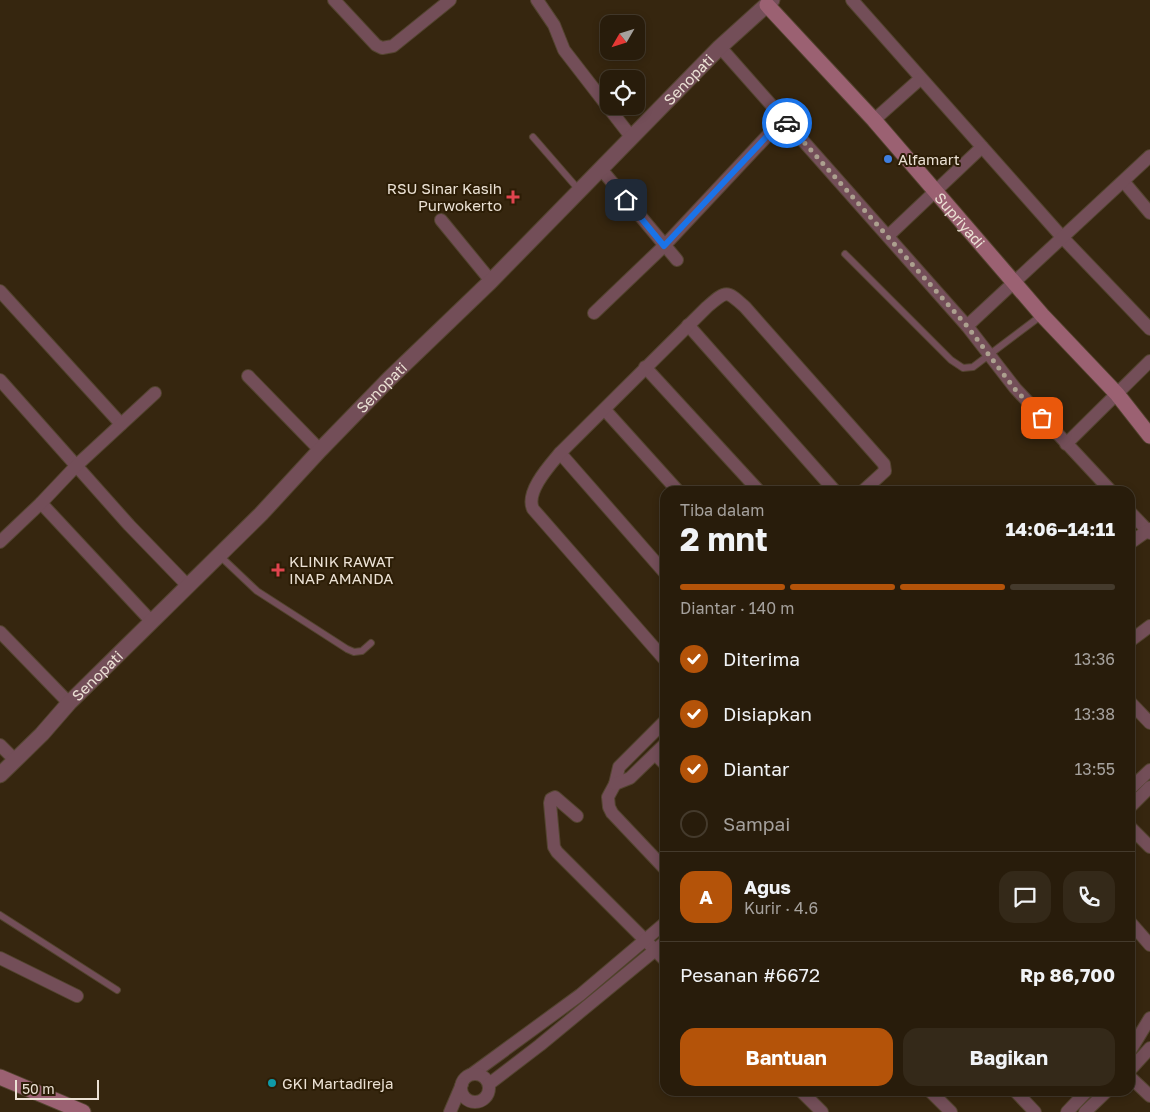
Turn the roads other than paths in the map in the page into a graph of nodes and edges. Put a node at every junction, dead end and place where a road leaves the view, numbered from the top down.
1 (334, 0) edge
2 (537, 0) edge
3 (852, 0) edge
4 (442, 2) edge
5 (767, 2) edge
6 (720, 47) junction
7 (920, 79) junction
8 (783, 119) junction
9 (874, 120) junction
10 (533, 137) dead end
11 (632, 138) junction
12 (982, 147) junction
13 (1150, 156) edge
14 (601, 169) junction
15 (1124, 182) junction
16 (579, 190) junction
17 (935, 190) junction
18 (1150, 213) edge
19 (441, 220) dead end
20 (888, 236) junction
21 (1062, 237) junction
22 (664, 246) junction
23 (845, 254) dead end
24 (677, 260) dead end
25 (491, 281) junction
26 (1014, 282) junction
27 (0, 292) edge
28 (594, 313) dead end
29 (1042, 315) junction
30 (688, 325) junction
31 (967, 326) junction
32 (1150, 329) edge
33 (990, 355) junction
34 (1150, 361) edge
35 (645, 367) junction
36 (248, 376) dead end
37 (0, 380) edge
38 (155, 394) dead end
39 (1116, 394) junction
40 (605, 410) junction
41 (121, 424) junction
42 (1150, 436) edge
43 (1066, 444) junction
44 (320, 450) junction
45 (560, 452) junction
46 (77, 465) junction
47 (673, 486) edge
48 (754, 486) edge
49 (830, 486) edge
50 (868, 486) edge
51 (1105, 486) edge
52 (41, 503) junction
53 (1135, 517) edge
54 (1149, 531) edge
55 (2, 536) edge
56 (1135, 540) edge
57 (219, 555) junction
58 (660, 567) edge
59 (188, 586) junction
60 (152, 622) junction
61 (1150, 626) edge
62 (0, 632) edge
63 (1135, 637) edge
64 (372, 643) dead end
65 (660, 654) edge
66 (70, 703) junction
67 (1135, 707) edge
68 (1150, 723) edge
69 (660, 726) edge
70 (0, 745) edge
71 (660, 749) edge
72 (655, 754) junction
73 (660, 759) edge
74 (14, 760) junction
75 (1150, 770) edge
76 (0, 775) edge
77 (615, 784) junction
78 (1135, 784) edge
79 (1150, 787) edge
80 (1135, 802) edge
81 (577, 816) dead end
82 (1135, 832) edge
83 (1150, 847) edge
84 (660, 864) edge
85 (0, 916) edge
86 (660, 927) edge
87 (1135, 928) edge
88 (646, 940) junction
89 (1150, 945) edge
90 (660, 946) edge
91 (2, 962) edge
92 (117, 990) dead end
93 (580, 995) junction
94 (76, 996) dead end
95 (589, 1005) junction
96 (1150, 1018) edge
97 (1135, 1031) edge
98 (1139, 1035) junction
99 (1135, 1042) edge
100 (1150, 1048) edge
101 (1135, 1064) edge
102 (472, 1074) junction
103 (0, 1077) edge
104 (1135, 1082) edge
105 (462, 1084) junction
106 (489, 1084) junction
107 (805, 1096) edge
108 (935, 1096) edge
109 (1019, 1096) edge
110 (1081, 1096) edge
111 (1102, 1096) edge
112 (1150, 1096) edge
113 (473, 1107) edge
114 (74, 1110) edge
115 (818, 1111) edge
116 (450, 1112) edge
117 (951, 1112) edge
118 (1035, 1112) edge
119 (1067, 1112) edge
120 (1085, 1112) edge

1 - 4 street
2 - 11 street
3 - 7 street
5 - 6 street, Senopati
5 - 9 main road, Supriyadi
6 - 8 street
6 - 11 street, Senopati
7 - 9 street
7 - 12 street
8 - 20 street
8 - 22 street
9 - 17 main road, Supriyadi
10 - 16 lane
11 - 14 street, Senopati
12 - 17 street
12 - 21 street
13 - 15 street
14 - 16 street, Senopati
14 - 22 street
15 - 18 street
15 - 21 street
16 - 25 street, Senopati
17 - 20 street
17 - 26 main road, Supriyadi
19 - 25 street
20 - 31 street
21 - 26 street
21 - 32 street
22 - 24 street
22 - 28 street
23 - 33 lane
25 - 44 street, Senopati
26 - 29 main road, Supriyadi
26 - 31 street
27 - 41 street
29 - 33 lane
29 - 39 main road, Supriyadi
30 - 35 street
30 - 49 street
30 - 50 street
31 - 33 street
33 - 43 street
34 - 39 street
35 - 40 street
35 - 48 street
36 - 44 street
37 - 46 street
38 - 41 street
39 - 42 main road, Supriyadi
39 - 43 street
40 - 45 street
40 - 47 street
41 - 46 street
43 - 51 street
44 - 57 street, Senopati
45 - 58 street
45 - 65 street
46 - 52 street
46 - 59 street
52 - 55 street
52 - 60 street
53 - 54 street
54 - 56 street
57 - 59 street, Senopati
57 - 64 lane
59 - 60 street, Senopati
60 - 66 street, Senopati
61 - 63 street
62 - 66 street
66 - 74 street, Senopati
67 - 68 street
69 - 77 street
70 - 74 street
71 - 72 street
72 - 73 street
72 - 77 street
74 - 76 street, Senopati
75 - 78 street
77 - 84 street
79 - 80 street
81 - 88 street
82 - 83 street
85 - 92 lane
86 - 88 street
87 - 89 street
88 - 90 street
88 - 93 street
90 - 95 street
91 - 94 street
93 - 95 street
93 - 102 street
95 - 106 street
96 - 98 street
97 - 98 street
98 - 99 street
100 - 101 street
102 - 105 street
102 - 106 street
103 - 114 main road
104 - 112 street
105 - 113 street
105 - 116 street
106 - 113 street
107 - 115 street
108 - 117 street
109 - 118 street
110 - 119 street
111 - 120 street

